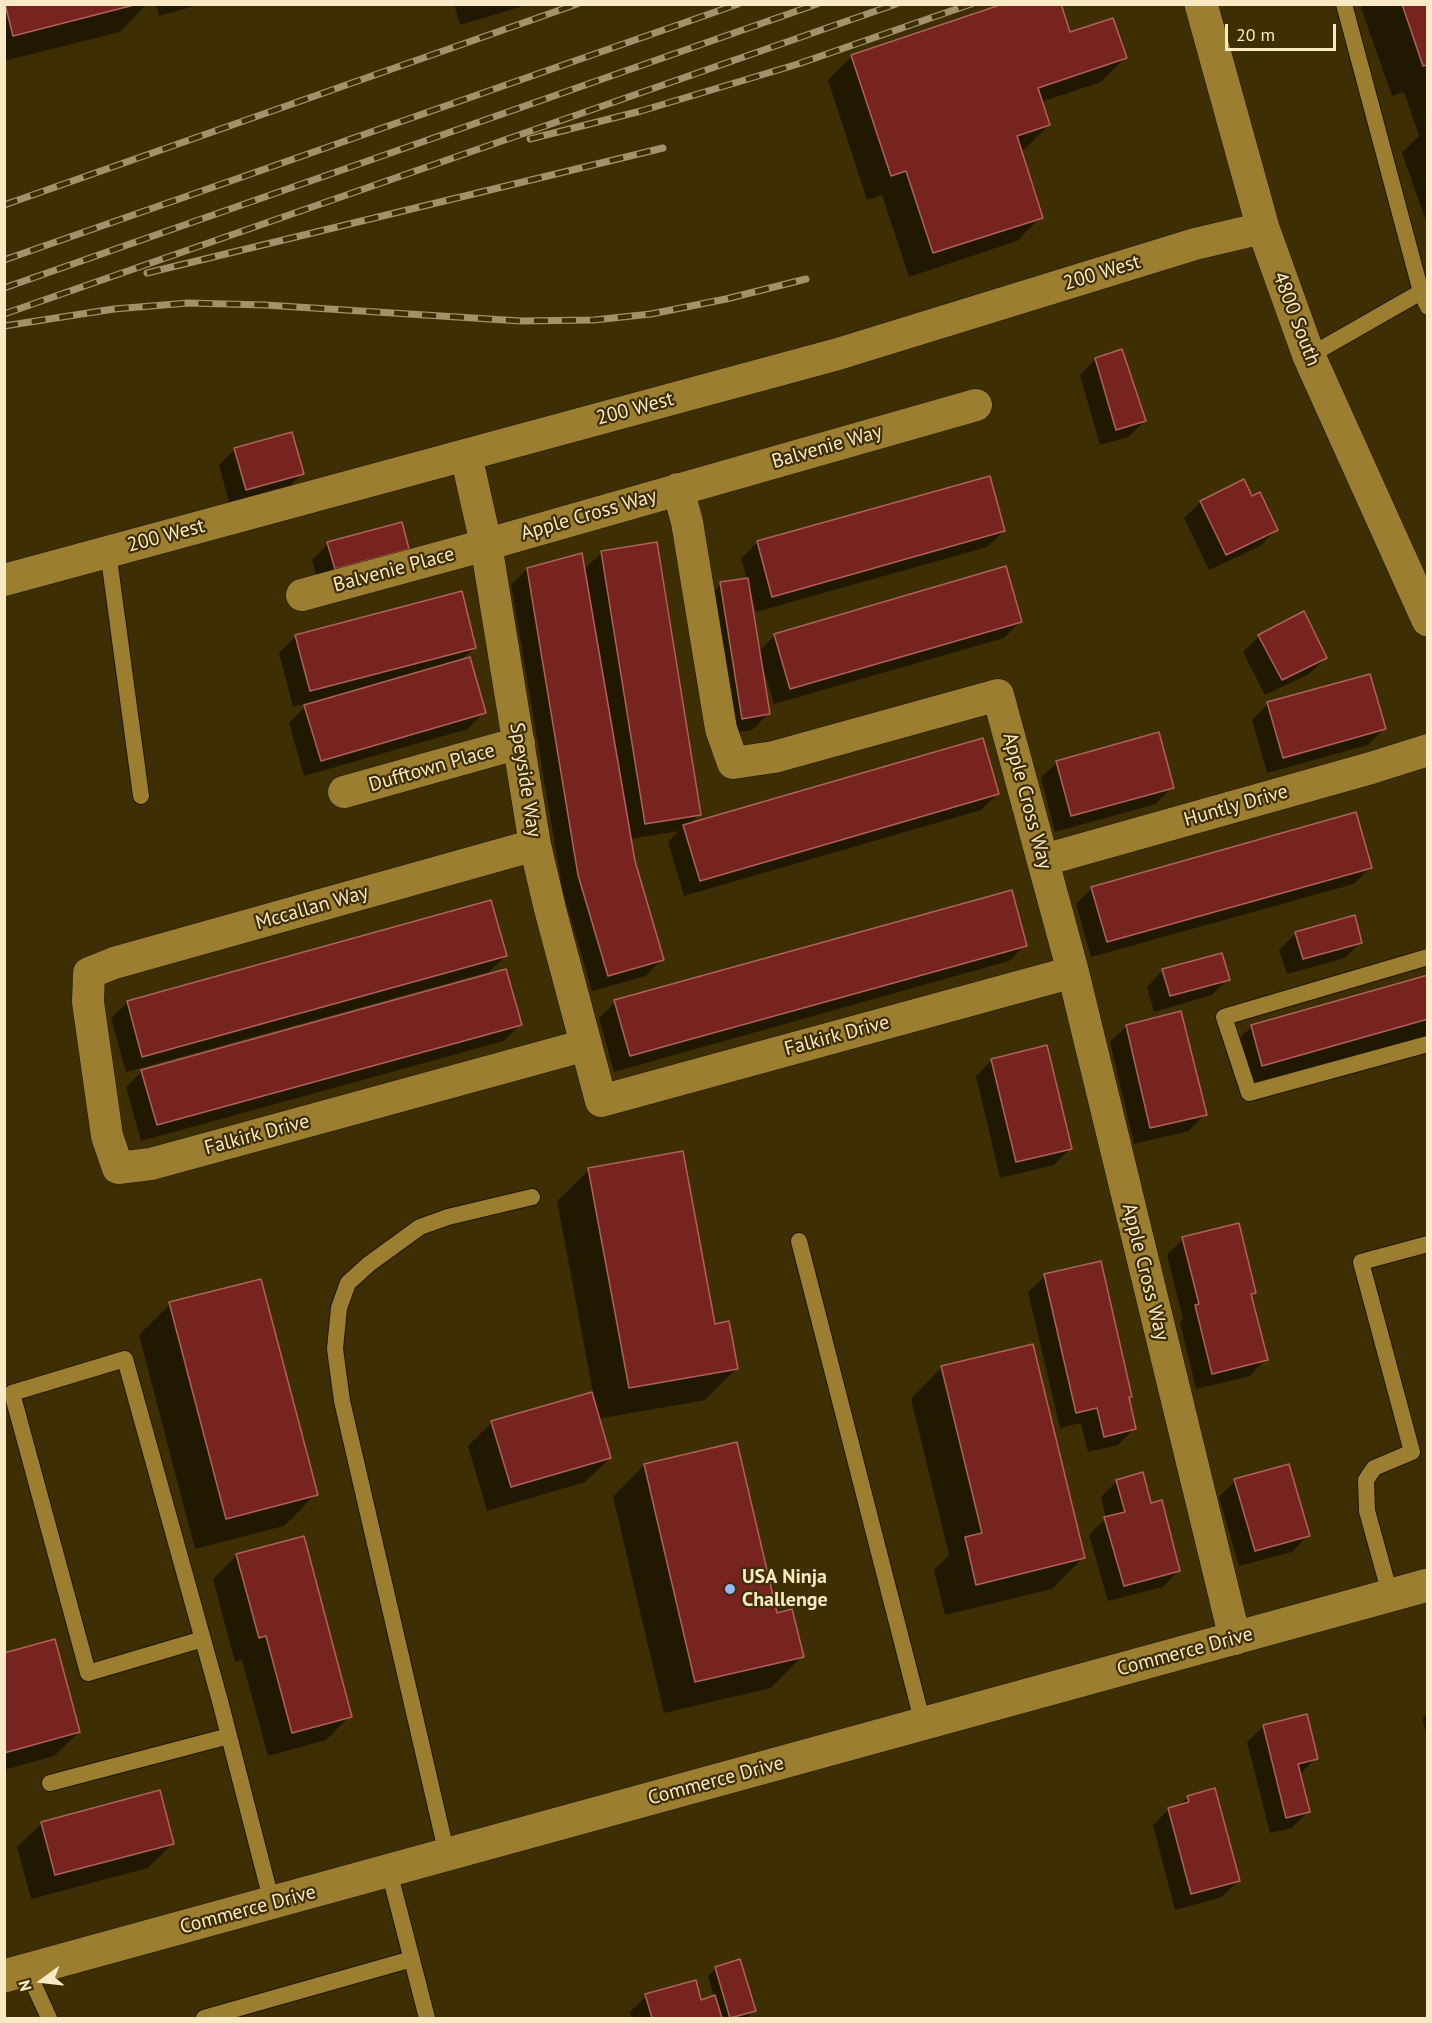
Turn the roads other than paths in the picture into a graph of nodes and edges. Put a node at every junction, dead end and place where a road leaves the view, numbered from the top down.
1 (1200, 4) edge
2 (1344, 4) edge
3 (1263, 228) junction
4 (1424, 300) edge
5 (1309, 356) junction
6 (976, 405) dead end
7 (466, 455) junction
8 (678, 489) junction
9 (486, 544) junction
10 (108, 551) junction
11 (4, 580) edge
12 (302, 595) dead end
13 (1428, 620) edge
14 (519, 743) junction
15 (1428, 750) edge
16 (344, 792) dead end
17 (141, 795) dead end
18 (536, 845) junction
19 (1044, 860) junction
20 (1428, 957) edge
21 (1073, 972) junction
22 (89, 973) joint
23 (1428, 1044) edge
24 (586, 1045) junction
25 (602, 1101) joint
26 (532, 1197) dead end
27 (799, 1241) dead end
28 (1428, 1244) edge
29 (1428, 1585) edge
30 (1390, 1594) junction
31 (203, 1639) junction
32 (1235, 1639) junction
33 (923, 1724) junction
34 (229, 1736) junction
35 (50, 1783) dead end
36 (447, 1855) junction
37 (390, 1871) junction
38 (272, 1903) junction
39 (412, 1959) junction
40 (16, 1973) edge
41 (49, 2019) edge
42 (204, 2019) edge
43 (427, 2019) edge

1 - 3 street, 4800 South
2 - 4 lane
3 - 5 street, 4800 South
3 - 7 street, 200 West
4 - 5 lane
5 - 13 street, 4800 South
6 - 8 street, Balvenie Way
7 - 9 street, Speyside Way
7 - 10 street, 200 West
8 - 9 street, Apple Cross Way
8 - 19 street, Apple Cross Way
9 - 12 street, Balvenie Place
9 - 14 street, Speyside Way
10 - 11 street, 200 West
10 - 17 lane
14 - 16 street, Dufftown Place
14 - 18 street, Speyside Way
15 - 19 street, Huntly Drive
18 - 22 street, Mccallan Way
18 - 24 street, Speyside Way
19 - 21 street, Apple Cross Way
20 - 23 lane
21 - 25 street, Falkirk Drive
21 - 32 street, Apple Cross Way
22 - 24 street, Falkirk Drive
24 - 25 street, Speyside Way
26 - 36 lane
27 - 33 lane
28 - 30 lane
29 - 30 street, Commerce Drive
30 - 32 street, Commerce Drive
31 - 31 lane
31 - 34 lane
32 - 33 street, Commerce Drive
33 - 36 street, Commerce Drive
34 - 35 lane
34 - 38 lane
36 - 37 street, Commerce Drive
37 - 38 street, Commerce Drive
37 - 39 lane
38 - 40 street, Commerce Drive
39 - 42 lane
39 - 43 lane
40 - 41 lane

